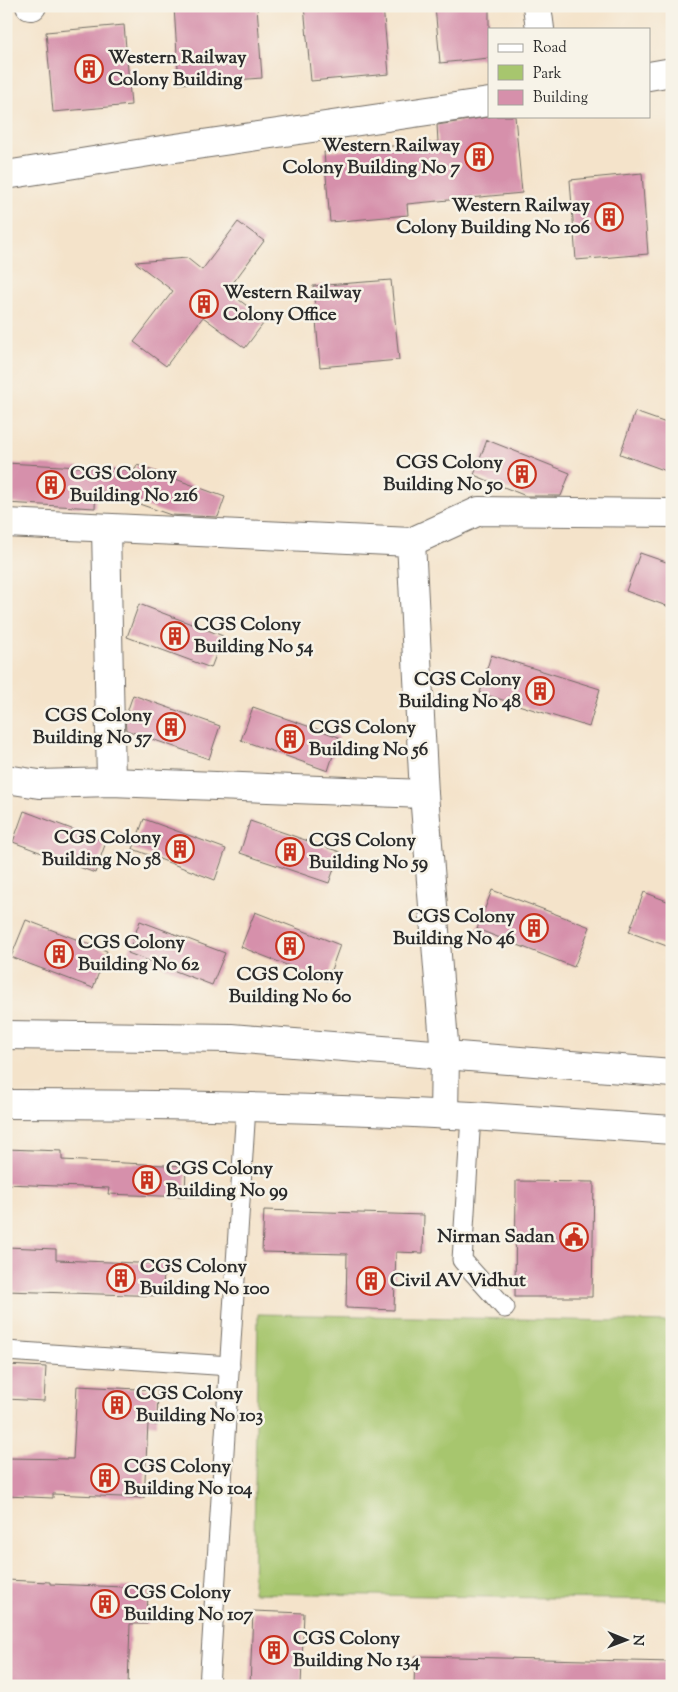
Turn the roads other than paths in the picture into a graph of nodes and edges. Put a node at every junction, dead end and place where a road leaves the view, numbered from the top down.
1 (537, 6) edge
2 (540, 28) edge
3 (672, 72) edge
4 (650, 76) edge
5 (488, 102) edge
6 (6, 175) edge
7 (672, 513) edge
8 (6, 523) edge
9 (106, 528) junction
10 (411, 542) junction
11 (6, 779) edge
12 (111, 782) junction
13 (424, 794) junction
14 (6, 1035) edge
15 (445, 1055) junction
16 (672, 1073) edge
17 (6, 1104) edge
18 (246, 1107) junction
19 (444, 1115) junction
20 (471, 1116) junction
21 (672, 1130) edge
22 (505, 1308) dead end
23 (6, 1351) edge
24 (230, 1366) junction
25 (209, 1686) edge

1 - 2 street
3 - 4 street
5 - 6 street
7 - 10 street
8 - 9 street
9 - 10 street
9 - 12 street
10 - 13 street
11 - 12 street
12 - 13 street
13 - 15 street
14 - 15 street
15 - 16 street
15 - 19 street
17 - 18 street
18 - 19 street
18 - 24 lane
19 - 20 street
20 - 21 street
20 - 22 lane
23 - 24 lane
24 - 25 lane

